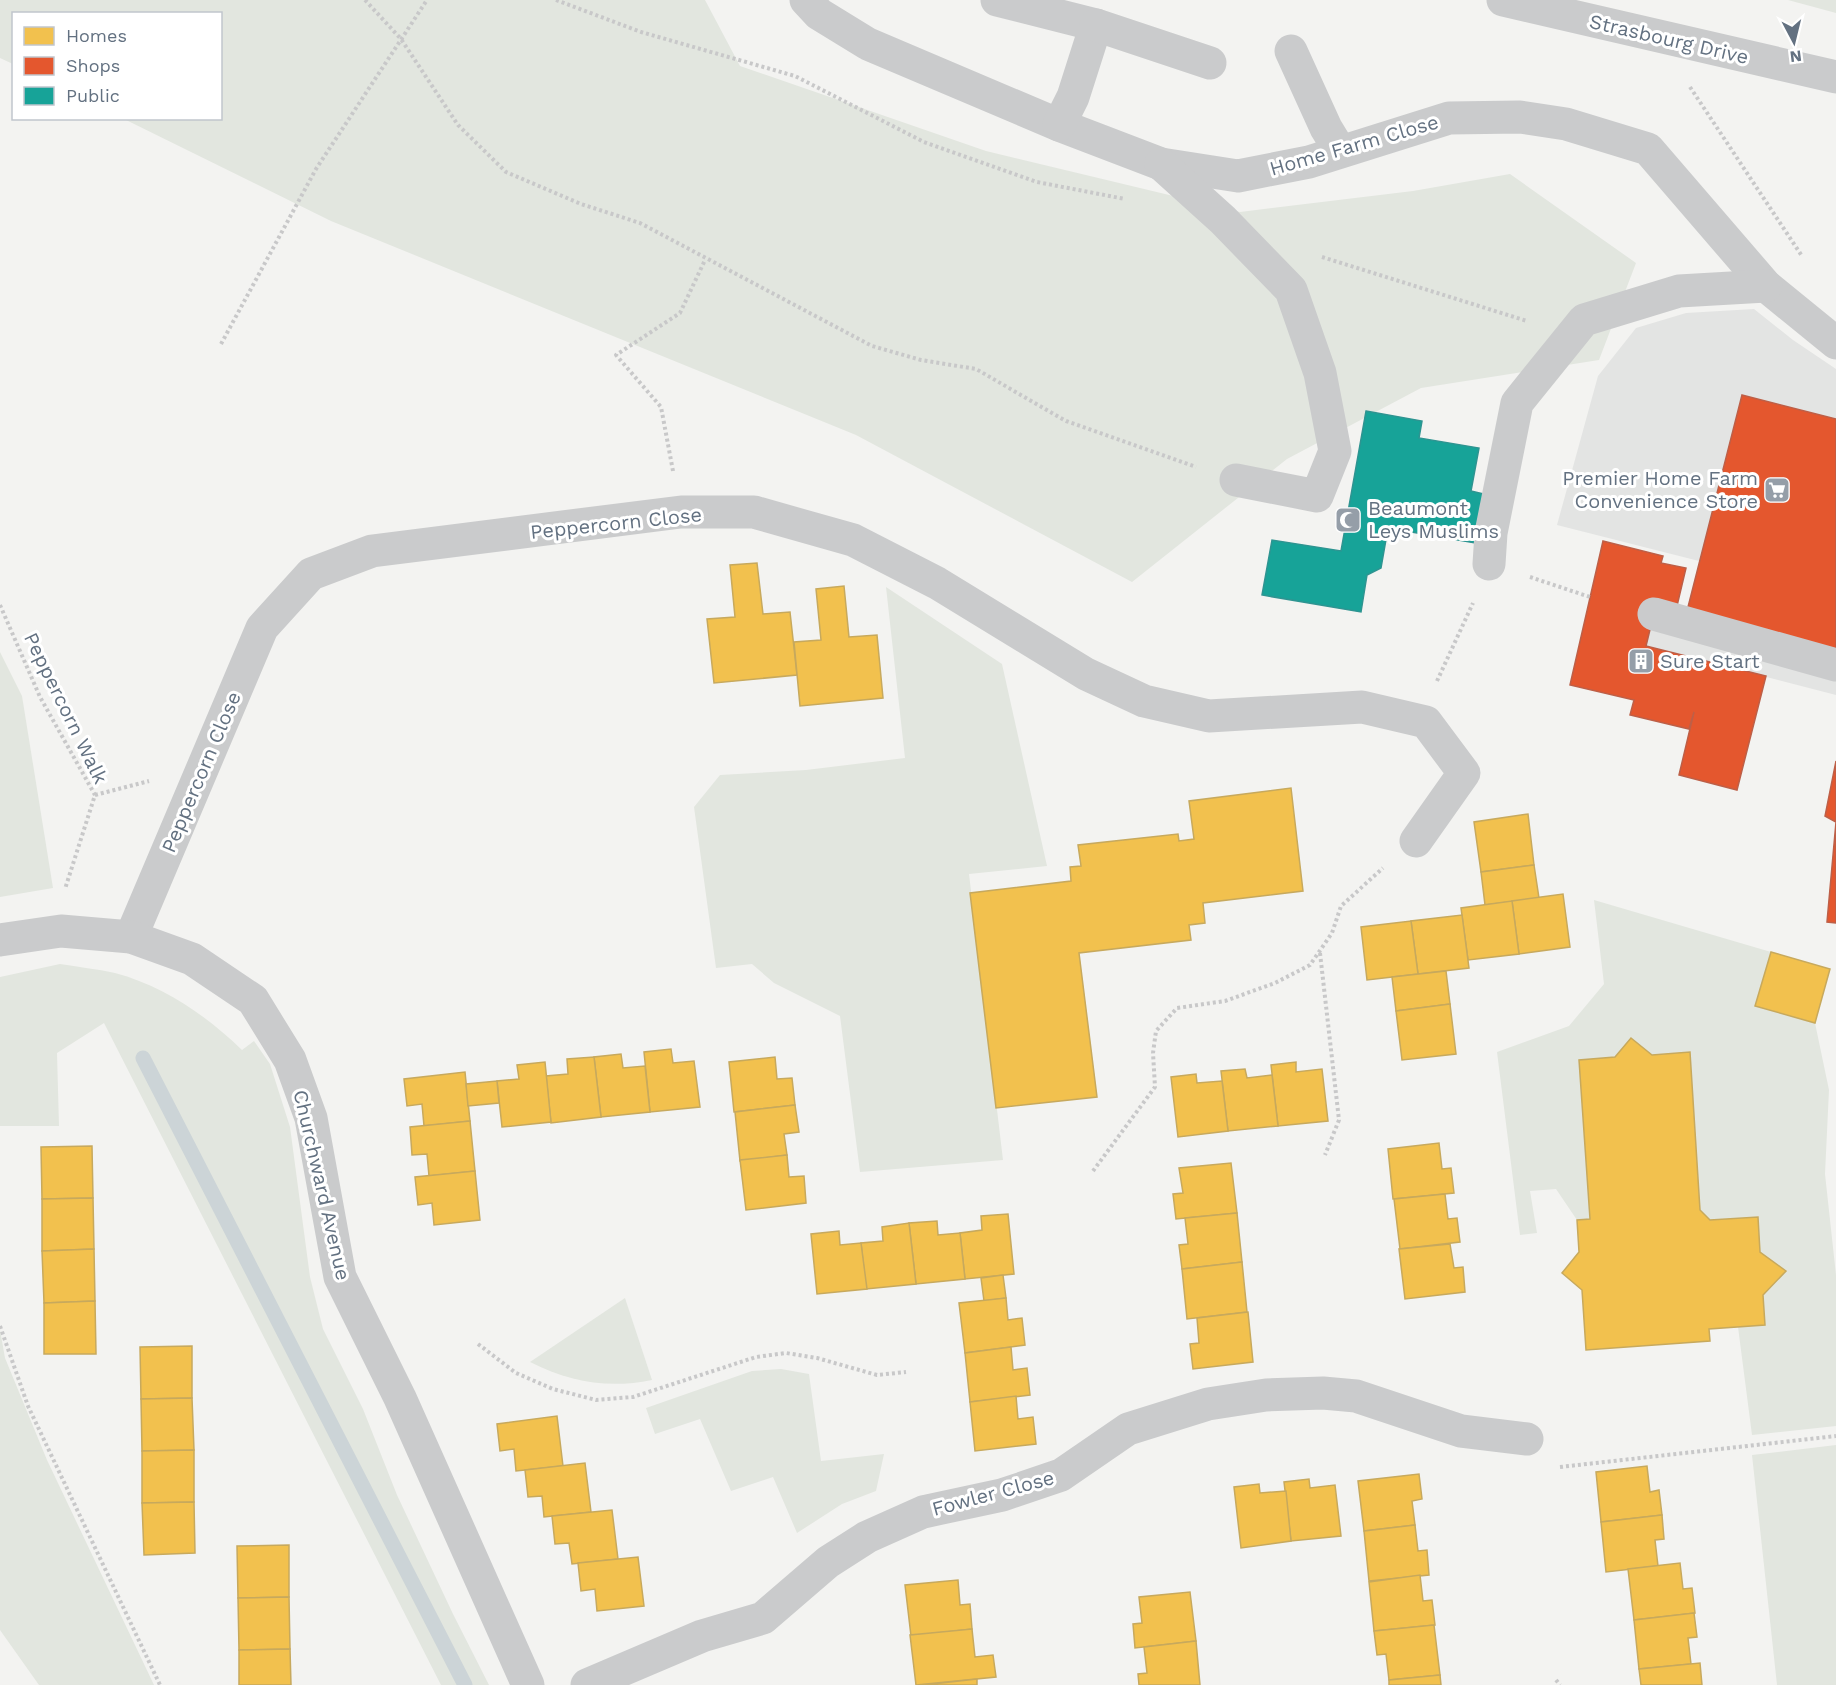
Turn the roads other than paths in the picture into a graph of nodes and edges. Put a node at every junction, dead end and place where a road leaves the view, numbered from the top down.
1 (806, 0) edge
2 (997, 0) edge
3 (1503, 0) edge
4 (1096, 25) junction
5 (1291, 51) dead end
6 (1210, 63) dead end
7 (1836, 77) edge
8 (1059, 125) junction
9 (1340, 151) junction
10 (1161, 164) junction
11 (1766, 286) junction
12 (1836, 343) edge
13 (1236, 480) road end
14 (1489, 564) road end
15 (1654, 614) dead end
16 (1836, 665) edge
17 (1416, 841) road end
18 (131, 937) junction
19 (0, 940) edge
20 (1527, 1439) dead end
21 (528, 1685) edge
22 (587, 1685) edge

1 - 8 street, Home Farm Close
2 - 4 street
3 - 7 street, Strasbourg Drive
4 - 6 street
4 - 8 street
5 - 9 street
8 - 10 street, Home Farm Close
9 - 10 street, Home Farm Close
9 - 11 street, Home Farm Close
10 - 13 street
11 - 12 street, Home Farm Close
11 - 14 street
15 - 16 street
17 - 18 street, Peppercorn Close
18 - 19 street, Churchward Avenue
18 - 21 street, Churchward Avenue
20 - 22 street, Fowler Close

